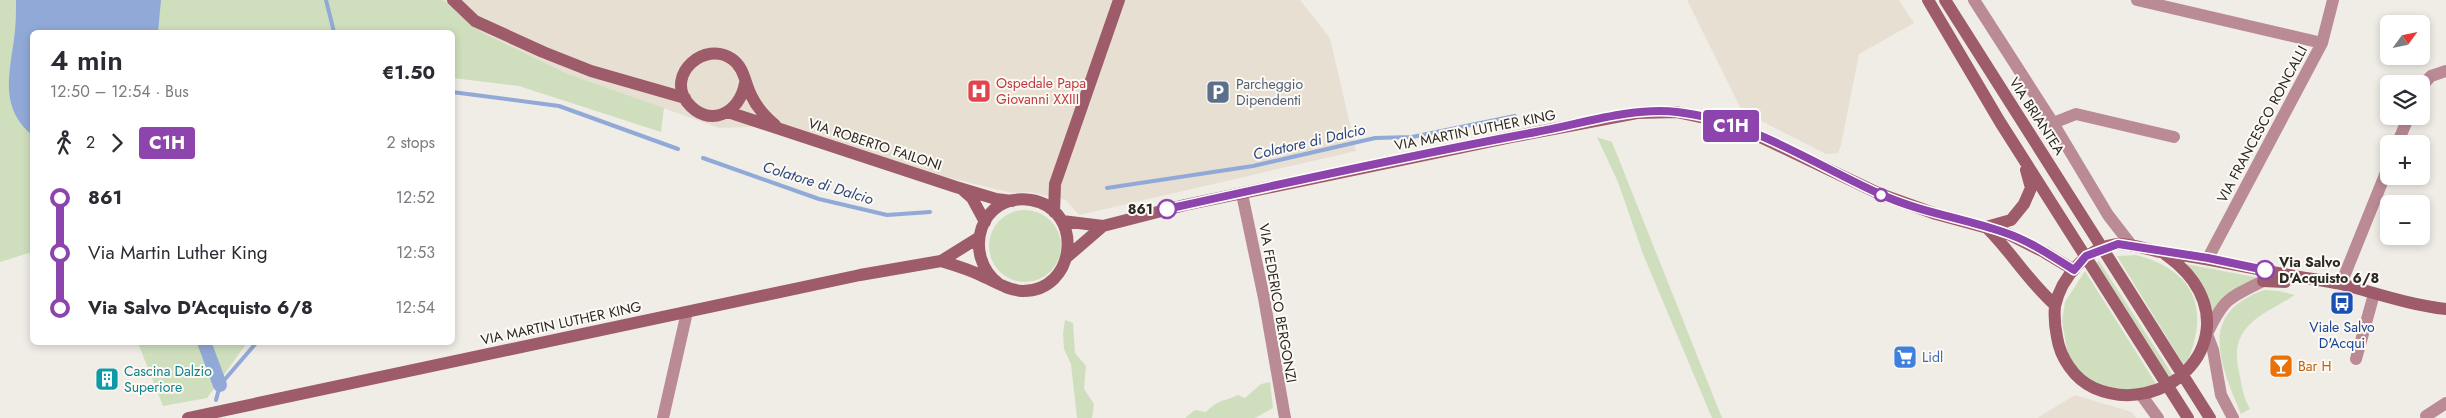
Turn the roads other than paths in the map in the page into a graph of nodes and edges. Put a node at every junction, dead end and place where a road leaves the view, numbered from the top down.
1 (453, 0) edge
2 (1119, 0) edge
3 (1928, 0) edge
4 (1945, 0) edge
5 (1974, 0) edge
6 (2137, 0) edge
7 (2333, 0) edge
8 (2322, 43) junction
9 (2446, 71) edge
10 (2430, 77) edge
11 (745, 83) junction
12 (685, 98) junction
13 (728, 112) junction
14 (2054, 123) junction
15 (779, 128) junction
16 (2174, 137) dead end
17 (2023, 158) junction
18 (1055, 184) junction
19 (2381, 185) edge
20 (961, 188) junction
21 (1242, 194) junction
22 (1022, 200) junction
23 (1058, 216) junction
24 (985, 222) junction
25 (1103, 226) junction
26 (1986, 227) junction
27 (978, 238) junction
28 (2132, 246) junction
29 (2104, 247) junction
30 (2162, 252) junction
31 (2086, 256) junction
32 (1067, 257) junction
33 (2208, 258) junction
34 (941, 261) junction
35 (2074, 270) junction
36 (999, 284) junction
37 (2341, 284) junction
38 (2374, 294) junction
39 (2056, 305) junction
40 (2446, 309) edge
41 (687, 312) junction
42 (2206, 334) junction
43 (2356, 359) dead end
44 (2184, 376) junction
45 (2168, 387) junction
46 (2142, 396) junction
47 (2446, 403) edge
48 (2426, 416) dead end
49 (188, 418) edge
50 (662, 418) edge
51 (1285, 418) edge
52 (2158, 418) edge
53 (2188, 418) edge
54 (2210, 418) edge
55 (2233, 418) edge

1 - 12 street, VIA ROBERTO FAILONI
2 - 18 street
3 - 17 street
4 - 29 street, VIA BRIANTEA
5 - 14 street
6 - 8 street
7 - 8 street, VIA FRANCESCO RONCALLI
8 - 33 street, VIA FRANCESCO RONCALLI
9 - 10 street
11 - 12 street, VIA ROBERTO FAILONI
11 - 13 street
11 - 15 street, VIA ROBERTO FAILONI
12 - 13 street, VIA ROBERTO FAILONI
13 - 15 street, VIA ROBERTO FAILONI
14 - 16 street
14 - 28 street
15 - 20 street, VIA ROBERTO FAILONI
17 - 26 street
17 - 31 street
18 - 22 street
18 - 23 street
19 - 37 street
20 - 22 street, VIA ROBERTO FAILONI
20 - 24 street
21 - 25 street, VIA MARTIN LUTHER KING
21 - 26 street, VIA MARTIN LUTHER KING
21 - 51 street, VIA FEDERICO BERGONZI
22 - 23 street, VIA MARTIN LUTHER KING
22 - 24 street
23 - 25 street, VIA MARTIN LUTHER KING
23 - 32 street
24 - 27 street
25 - 32 street, VIA MARTIN LUTHER KING
26 - 35 street, VIA MARTIN LUTHER KING
26 - 39 street
27 - 34 street, VIA MARTIN LUTHER KING
27 - 36 street
28 - 29 street
28 - 30 street
29 - 31 street
29 - 44 street, VIA BRIANTEA
30 - 33 street
30 - 42 street
31 - 35 street
31 - 45 street
32 - 36 street, VIA MARTIN LUTHER KING
33 - 37 street
34 - 36 street, VIA MARTIN LUTHER KING
34 - 41 street, VIA MARTIN LUTHER KING
35 - 39 street
37 - 38 street
38 - 40 street
38 - 42 street
38 - 43 street
39 - 46 street
41 - 49 street, VIA MARTIN LUTHER KING
41 - 50 street
42 - 44 street
42 - 55 street
44 - 45 street
44 - 54 street, VIA BRIANTEA
45 - 46 street
45 - 53 street
46 - 52 street
47 - 48 street

